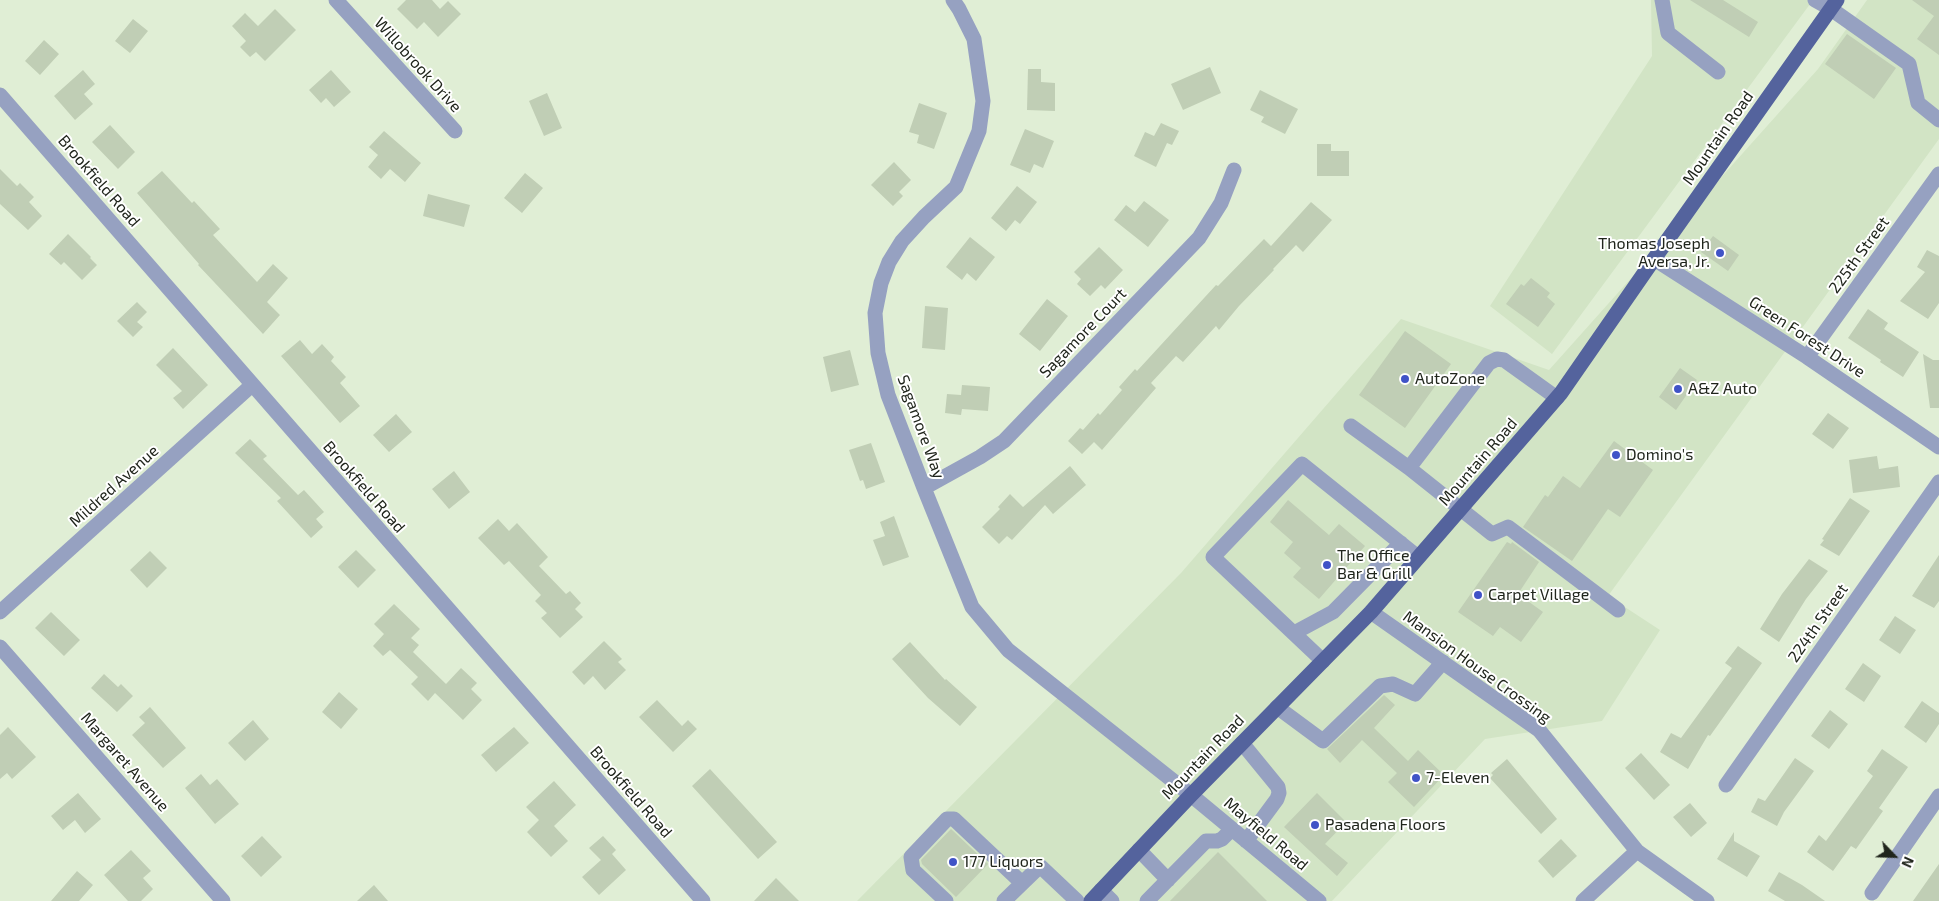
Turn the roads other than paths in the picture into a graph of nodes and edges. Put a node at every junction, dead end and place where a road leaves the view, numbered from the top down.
1 (336, 0) edge
2 (953, 0) edge
3 (1662, 0) edge
4 (1815, 0) edge
5 (1834, 4) edge
6 (1718, 72) dead end
7 (0, 95) edge
8 (1939, 120) edge
9 (455, 130) dead end
10 (1234, 170) dead end
11 (1939, 174) edge
12 (1654, 258) junction
13 (1807, 357) junction
14 (252, 385) junction
15 (1557, 398) junction
16 (1351, 426) dead end
17 (1939, 447) edge
18 (1408, 468) junction
19 (1939, 482) edge
20 (924, 488) junction
21 (1460, 509) junction
22 (1401, 543) junction
23 (1418, 557) junction
24 (1618, 610) dead end
25 (0, 612) edge
26 (1371, 612) junction
27 (1294, 633) junction
28 (0, 647) edge
29 (1323, 661) junction
30 (1443, 662) junction
31 (1277, 707) junction
32 (1242, 743) junction
33 (1726, 785) dead end
34 (1191, 795) junction
35 (1939, 796) edge
36 (1232, 829) junction
37 (1246, 841) junction
38 (1139, 850) junction
39 (1637, 851) junction
40 (1168, 880) junction
41 (1022, 883) junction
42 (1872, 893) dead end
43 (940, 896) edge
44 (1101, 898) edge
45 (223, 901) edge
46 (703, 901) edge
47 (1004, 901) edge
48 (1077, 901) edge
49 (1147, 901) edge
50 (1319, 901) edge
51 (1582, 901) edge
52 (1707, 901) edge

1 - 9 street, Willobrook Drive
2 - 20 street, Sagamore Way
3 - 6 street
4 - 5 street
5 - 8 street
5 - 12 main road, Mountain Road
7 - 14 street, Brookfield Road
10 - 20 street, Sagamore Court
11 - 13 street, 225th Street
12 - 13 street, Green Forest Drive
12 - 15 main road, Mountain Road
13 - 17 street, Green Forest Drive
14 - 25 street, Mildred Avenue
14 - 46 street, Brookfield Road
15 - 18 street
15 - 21 main road, Mountain Road
16 - 18 street
18 - 21 street
19 - 33 street, 224th Street
20 - 34 street, Sagamore Way
21 - 23 main road, Mountain Road
21 - 24 street
22 - 23 street
22 - 27 street
22 - 27 street
23 - 26 main road, Mountain Road
26 - 29 main road, Mountain Road
26 - 30 street, Mansion House Crossing
27 - 29 street
28 - 45 street, Margaret Avenue
29 - 31 main road, Mountain Road
30 - 31 street
30 - 39 street, Mansion House Crossing
31 - 32 main road, Mountain Road
32 - 34 main road, Mountain Road
32 - 37 street
34 - 36 street, Mayfield Road
34 - 38 main road, Mountain Road
35 - 42 street
36 - 37 street, Mayfield Road
36 - 40 street
37 - 50 street, Mayfield Road
38 - 40 street
38 - 44 main road, Mountain Road
39 - 51 street
39 - 52 street, Mansion House Crossing
40 - 49 street
41 - 43 street
41 - 47 street
41 - 48 street

